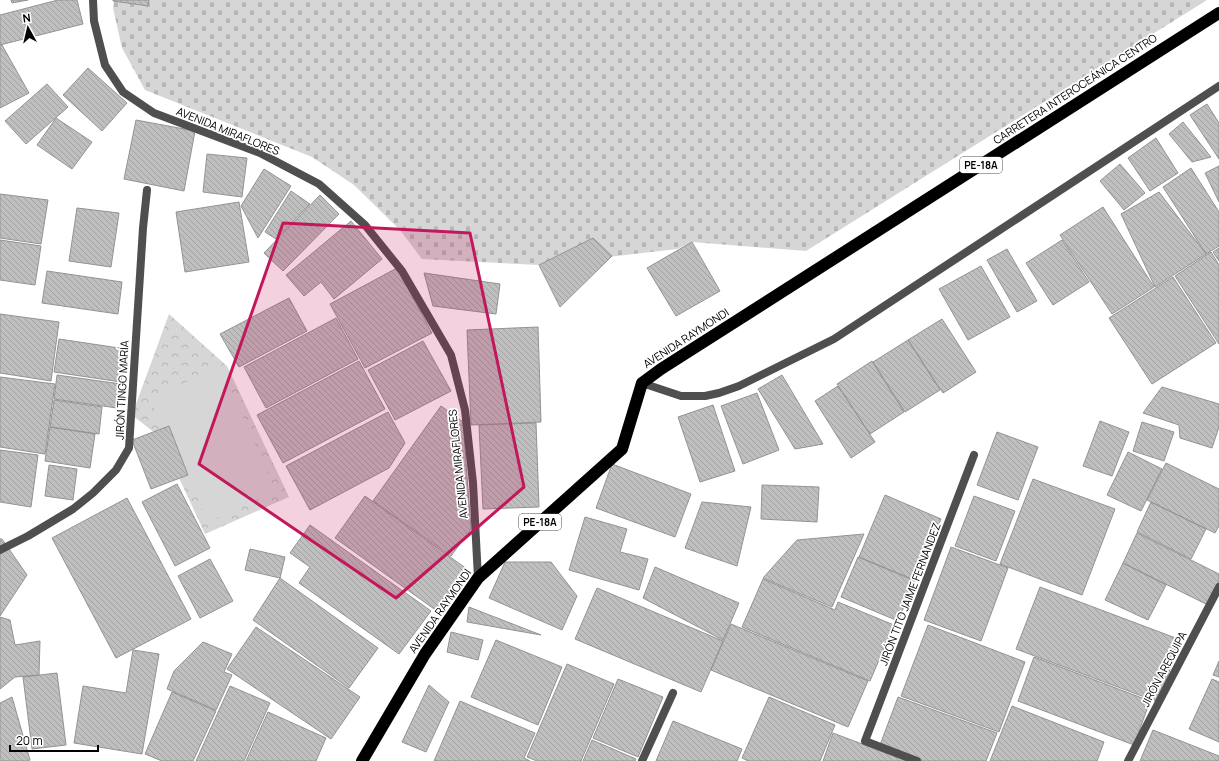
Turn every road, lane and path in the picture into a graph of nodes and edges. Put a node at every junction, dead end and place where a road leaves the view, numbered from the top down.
1 (93, 0) edge
2 (1219, 13) edge
3 (1219, 86) edge
4 (147, 190) dead end
5 (743, 317) joint
6 (642, 383) junction
7 (974, 455) dead end
8 (0, 550) edge
9 (478, 578) junction
10 (1219, 587) edge
11 (673, 693) dead end
12 (362, 761) edge
13 (642, 761) edge
14 (917, 761) edge
15 (1128, 761) edge

1 - 9 street, AVENIDA MIRAFLORES
2 - 5 highway, CARRETERA INTEROCEÁNICA CENTRO / PE-18A
3 - 6 street
4 - 8 street, JIRÓN TINGO MARÍA
5 - 6 highway, AVENIDA RAYMONDI / PE-18A
6 - 9 highway, AVENIDA RAYMONDI / PE-18A
7 - 14 street, JIRÓN TITO JAIME FERNANDEZ
9 - 12 highway, AVENIDA RAYMONDI / PE-18A
10 - 15 street, JIRÓN AREQUIPA
11 - 13 street

